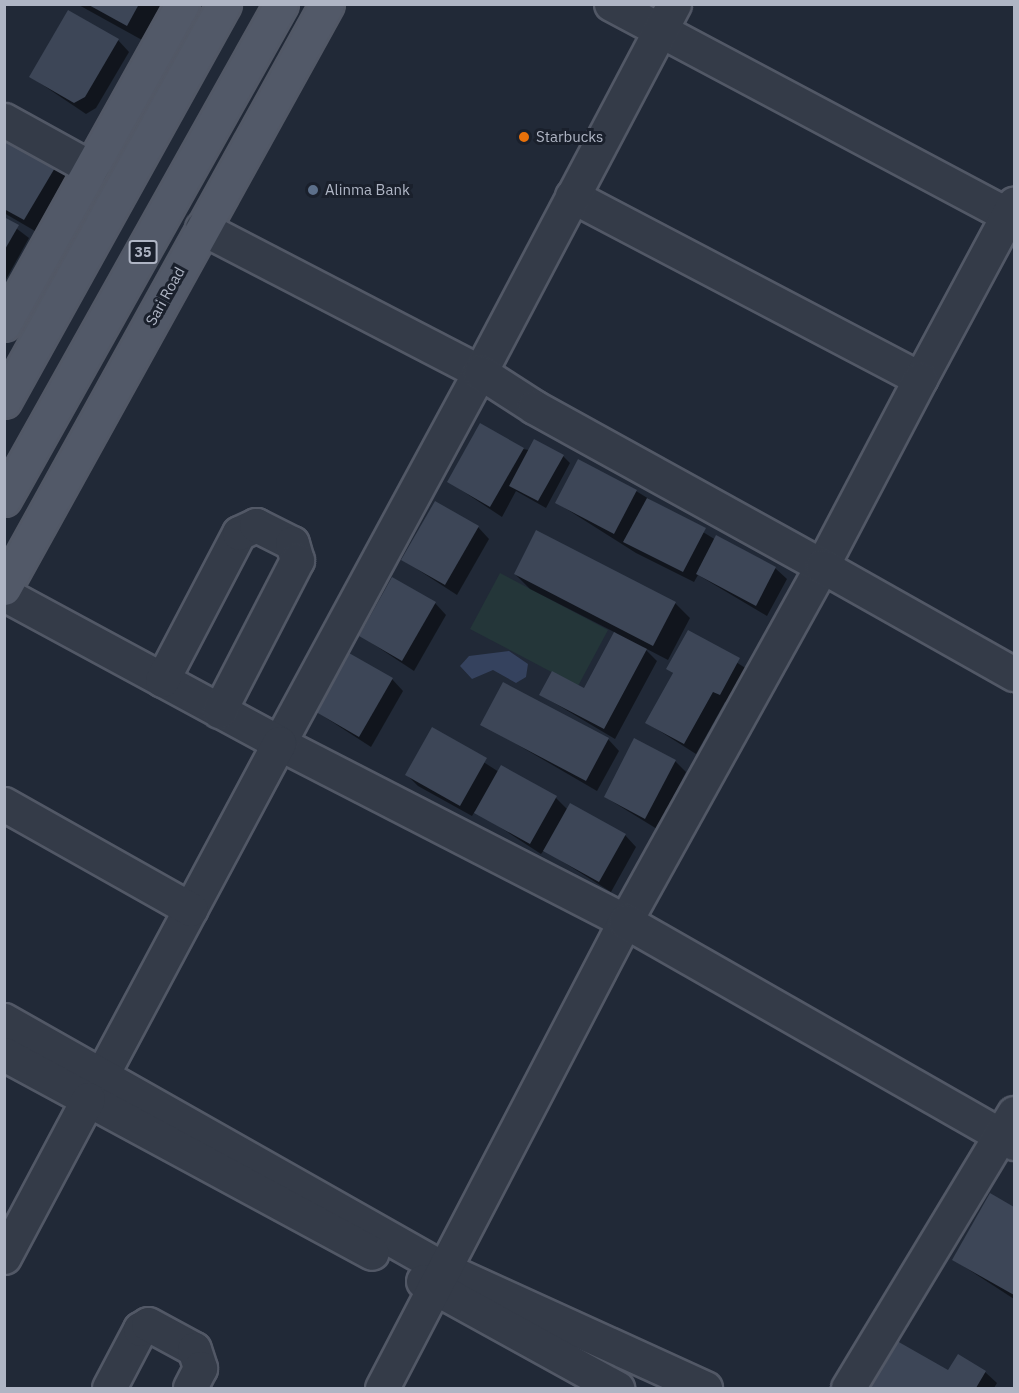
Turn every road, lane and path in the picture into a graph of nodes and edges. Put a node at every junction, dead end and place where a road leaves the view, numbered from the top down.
1 (182, 4) edge
2 (224, 4) edge
3 (281, 4) edge
4 (327, 4) edge
5 (611, 4) edge
6 (667, 17) edge
7 (4, 120) edge
8 (92, 168) junction
9 (572, 196) junction
10 (1013, 212) edge
11 (202, 228) junction
12 (4, 324) edge
13 (480, 372) junction
14 (920, 379) junction
15 (4, 401) edge
16 (4, 499) edge
17 (822, 566) junction
18 (4, 588) edge
19 (4, 594) edge
20 (1014, 674) edge
21 (162, 680) junction
22 (219, 711) junction
23 (279, 743) junction
24 (4, 804) edge
25 (190, 909) junction
26 (625, 921) junction
27 (4, 1020) edge
28 (4, 1053) edge
29 (95, 1087) junction
30 (1010, 1131) edge
31 (4, 1257) edge
32 (439, 1278) junction
33 (109, 1389) edge
34 (190, 1389) edge
35 (381, 1389) edge
36 (617, 1389) edge
37 (705, 1389) edge
38 (848, 1389) edge

1 - 8 main road
2 - 15 main road
3 - 16 main road, 35
4 - 11 main road, Sari Road
5 - 6 street
6 - 9 street
6 - 10 street
7 - 8 street
8 - 12 main road
9 - 13 street
9 - 14 street
10 - 14 street
11 - 13 street
11 - 18 main road, Sari Road
13 - 17 street
13 - 23 street
14 - 17 street
17 - 20 street
17 - 26 street
19 - 21 street
21 - 22 street
21 - 22 street
22 - 23 street
23 - 25 street
23 - 26 street
24 - 25 street
25 - 29 street
26 - 30 street
26 - 32 street
27 - 29 street
28 - 29 street
29 - 31 street
29 - 32 street
30 - 38 street
32 - 35 street
32 - 36 street
32 - 37 street
33 - 34 street

